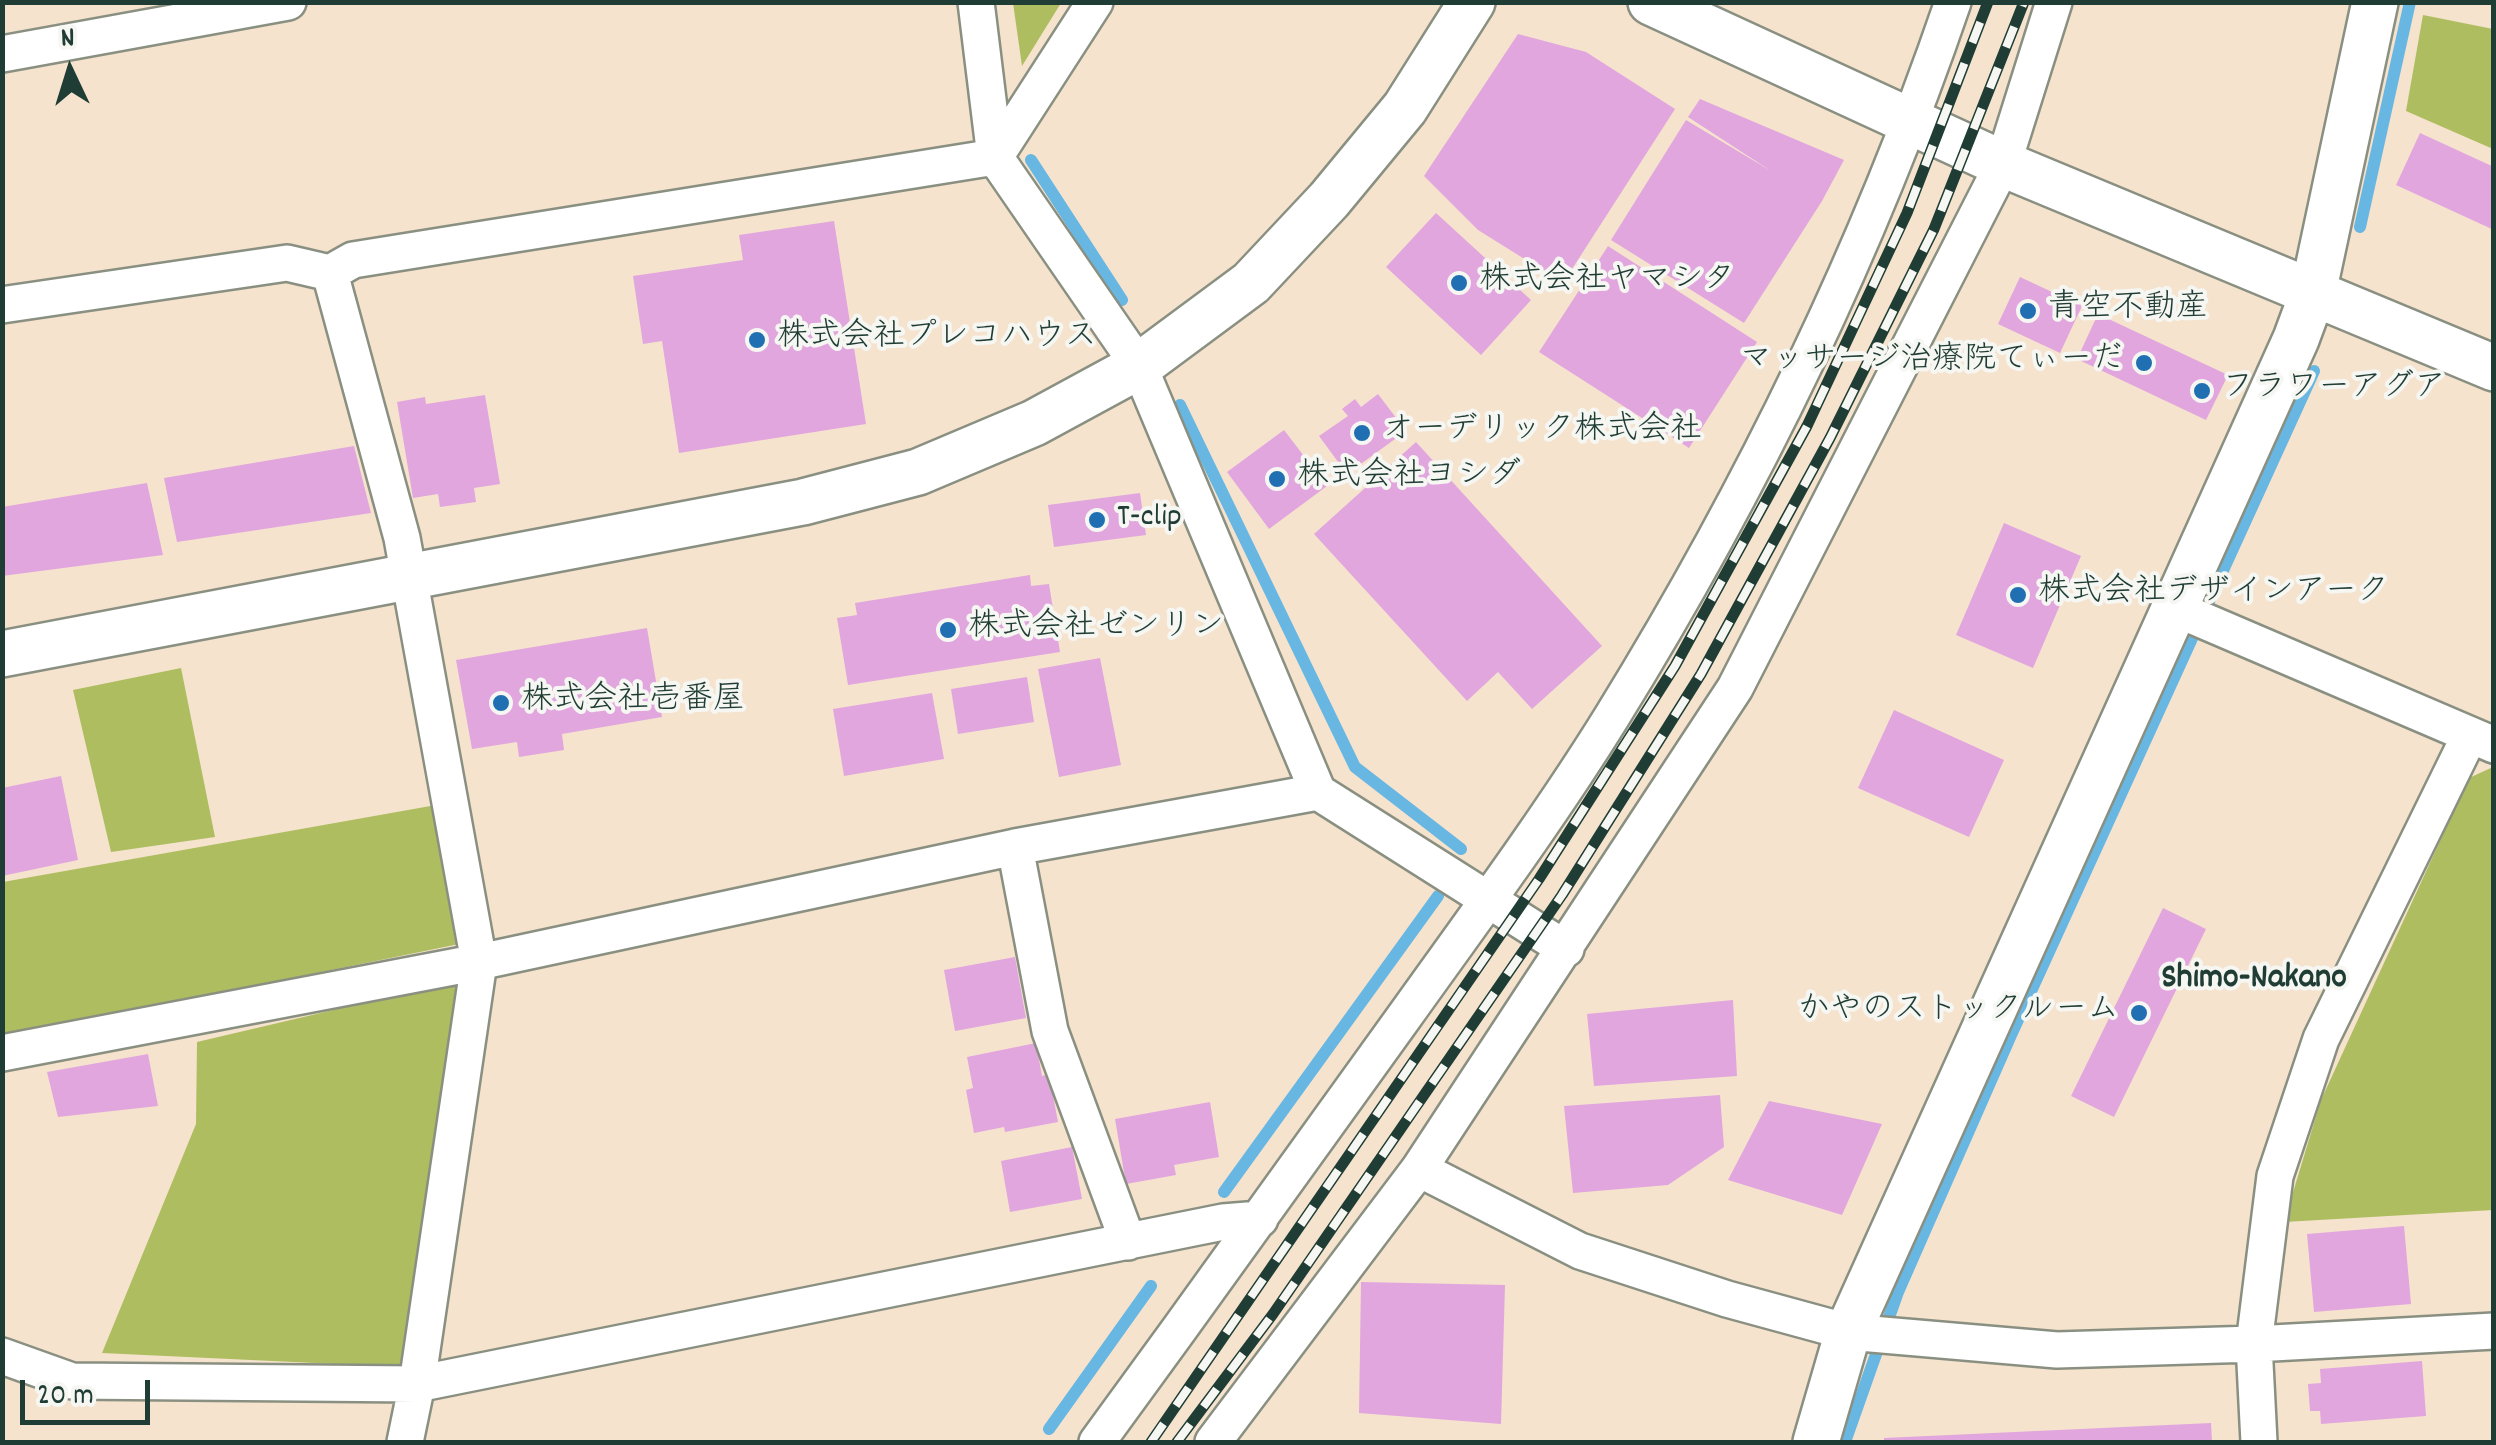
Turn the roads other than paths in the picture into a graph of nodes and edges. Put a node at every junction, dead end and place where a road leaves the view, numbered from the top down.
1 (288, 2) edge
2 (976, 2) edge
3 (1095, 2) edge
4 (1472, 2) edge
5 (1651, 2) edge
6 (1952, 2) edge
7 (2054, 2) edge
8 (2375, 2) edge
9 (2, 54) edge
10 (1912, 122) junction
11 (996, 157) junction
12 (2003, 164) junction
13 (330, 274) junction
14 (2313, 293) junction
15 (2, 305) edge
16 (1139, 366) junction
17 (2494, 368) edge
18 (409, 578) junction
19 (2192, 616) junction
20 (2, 654) edge
21 (2481, 741) edge
22 (1318, 792) junction
23 (1016, 847) junction
24 (1489, 899) junction
25 (1566, 949) junction
26 (480, 962) junction
27 (2, 1053) edge
28 (1419, 1168) junction
29 (1260, 1219) junction
30 (1128, 1242) junction
31 (2494, 1331) edge
32 (1872, 1334) junction
33 (2254, 1344) junction
34 (2, 1356) edge
35 (417, 1384) junction
36 (405, 1442) edge
37 (1097, 1442) edge
38 (1214, 1442) edge
39 (1816, 1442) edge
40 (2259, 1442) edge

1 - 9 street
2 - 11 street
3 - 11 street
4 - 16 street
5 - 10 street
6 - 10 street
7 - 12 street
8 - 14 street
10 - 12 street
10 - 24 street
11 - 13 street
11 - 16 street
12 - 14 street
12 - 25 street
13 - 15 street
13 - 18 street
14 - 17 street
14 - 19 street
16 - 18 street
16 - 22 street
18 - 20 street
18 - 26 street
19 - 21 street
19 - 32 street
21 - 33 street
22 - 23 street
22 - 24 street
23 - 26 street
23 - 30 street
24 - 25 street
24 - 29 street
25 - 28 street
26 - 27 street
26 - 35 street
28 - 32 street
28 - 38 street
29 - 30 street
29 - 37 street
30 - 35 street
31 - 33 street
32 - 33 street
32 - 39 street
33 - 40 street
34 - 35 street
35 - 36 street

